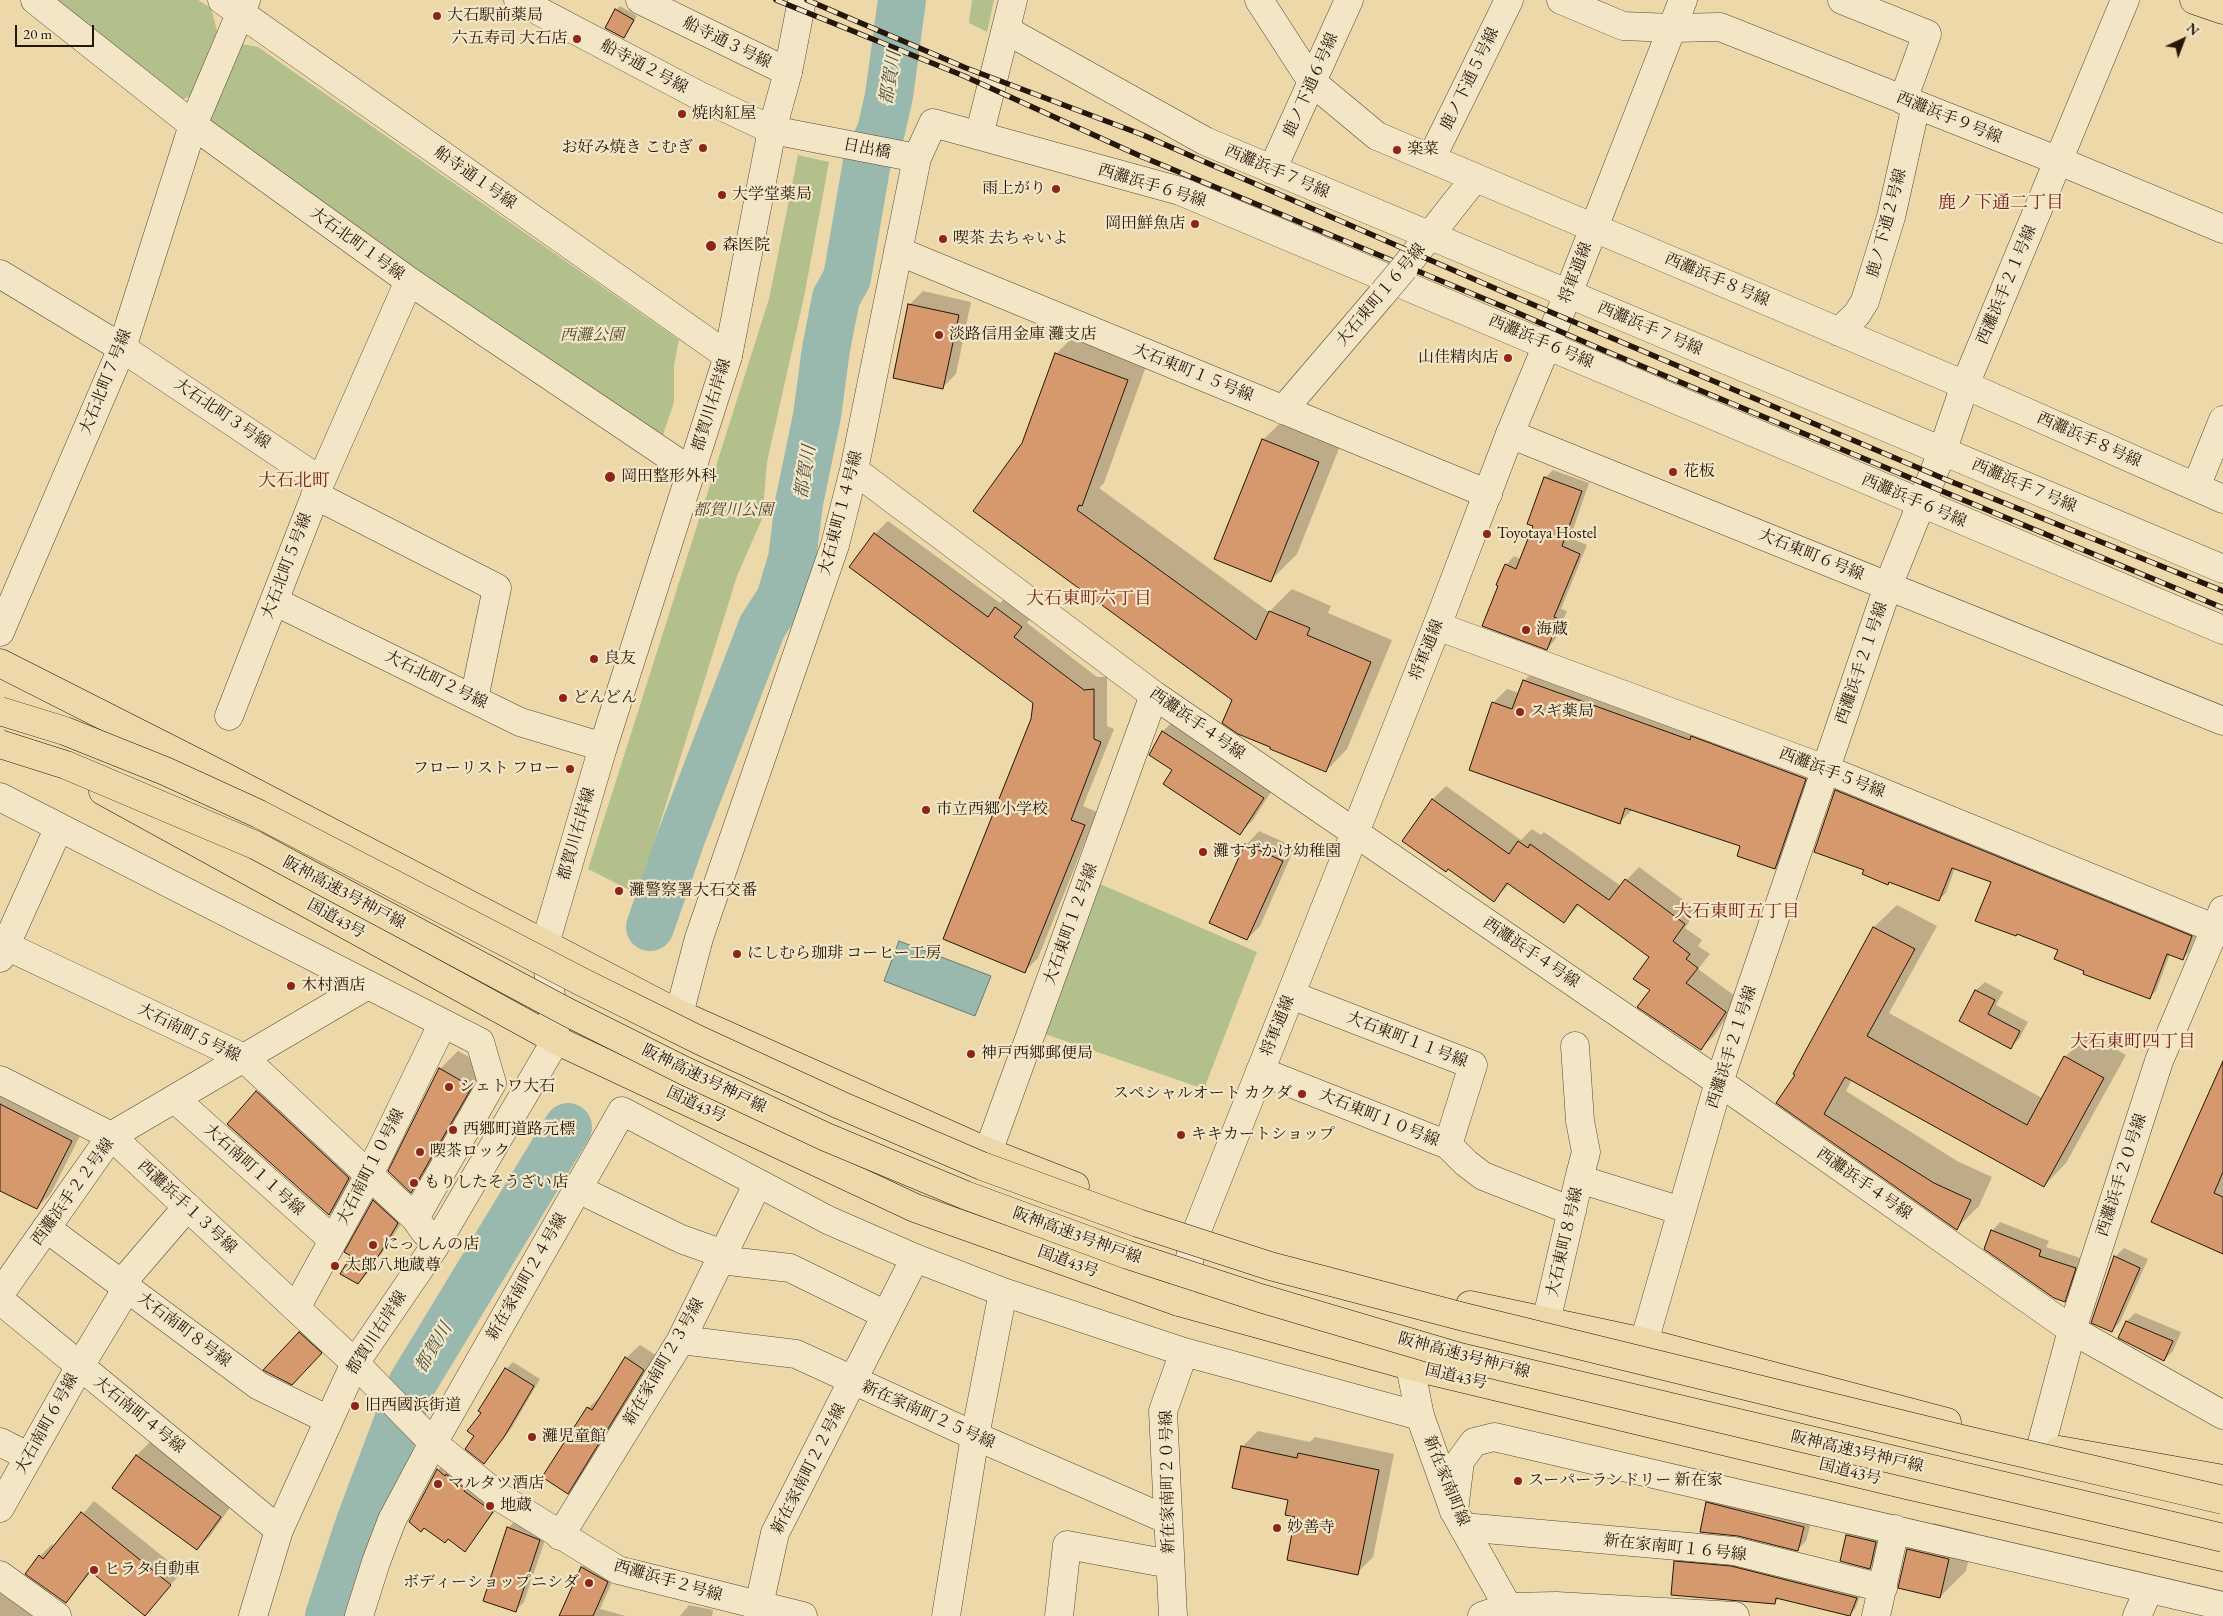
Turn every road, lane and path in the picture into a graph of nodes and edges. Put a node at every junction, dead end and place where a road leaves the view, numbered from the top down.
1 (35, 0) edge
2 (518, 0) edge
3 (640, 0) edge
4 (802, 0) edge
5 (1013, 0) edge
6 (1259, 0) edge
7 (1349, 0) edge
8 (1509, 0) edge
9 (1561, 0) edge
10 (1683, 0) edge
11 (1842, 0) edge
12 (2125, 0) edge
13 (2194, 0) edge
14 (236, 4) edge
15 (2223, 10) edge
16 (1671, 28) junction
17 (1006, 30) junction
18 (788, 72) junction
19 (1312, 82) junction
20 (1910, 102) junction
21 (193, 125) junction
22 (772, 130) junction
23 (979, 136) junction
24 (909, 157) junction
25 (1431, 159) junction
26 (2059, 162) junction
27 (1272, 170) junction
28 (1475, 178) junction
29 (1594, 228) junction
30 (2223, 229) edge
31 (1430, 236) junction
32 (898, 251) junction
33 (0, 274) edge
34 (409, 281) junction
35 (1568, 294) junction
36 (1839, 332) junction
37 (1548, 345) junction
38 (122, 348) junction
39 (728, 356) junction
40 (1965, 385) junction
41 (1283, 410) junction
42 (2223, 420) edge
43 (1510, 434) junction
44 (1942, 452) junction
45 (854, 470) junction
46 (691, 471) junction
47 (2196, 487) junction
48 (318, 488) junction
49 (1488, 494) junction
50 (2223, 499) edge
51 (1920, 504) junction
52 (2223, 569) edge
53 (1888, 586) junction
54 (274, 601) junction
55 (1437, 626) junction
56 (2223, 630) edge
57 (0, 632) edge
58 (0, 663) edge
59 (1154, 695) junction
60 (474, 699) junction
61 (0, 711) edge
62 (229, 716) dead end
63 (2223, 721) edge
64 (0, 736) edge
65 (0, 744) edge
66 (603, 747) junction
67 (1825, 769) junction
68 (0, 797) edge
69 (59, 827) junction
70 (1355, 833) junction
71 (2220, 923) edge
72 (545, 944) junction
73 (2, 949) edge
74 (368, 986) junction
75 (1291, 995) junction
76 (679, 1014) junction
77 (443, 1023) junction
78 (556, 1040) junction
79 (1575, 1046) dead end
80 (244, 1058) junction
81 (1260, 1071) junction
82 (0, 1080) edge
83 (1720, 1082) junction
84 (175, 1099) junction
85 (111, 1136) junction
86 (1448, 1145) junction
87 (988, 1152) junction
88 (369, 1175) junction
89 (1580, 1179) junction
90 (758, 1183) junction
91 (578, 1189) junction
92 (186, 1206) junction
93 (1572, 1211) junction
94 (1682, 1211) junction
95 (415, 1218) junction
96 (46, 1228) junction
97 (1196, 1233) junction
98 (332, 1240) junction
99 (435, 1246) junction
100 (721, 1257) junction
101 (915, 1258) junction
102 (124, 1286) junction
103 (1003, 1292) junction
104 (0, 1294) edge
105 (0, 1300) edge
106 (1179, 1302) junction
107 (296, 1308) junction
108 (886, 1315) junction
109 (1546, 1322) junction
110 (2072, 1330) junction
111 (681, 1340) junction
112 (1644, 1342) junction
113 (1184, 1352) junction
114 (354, 1363) junction
115 (80, 1366) junction
116 (1410, 1366) junction
117 (854, 1381) junction
118 (2223, 1415) edge
119 (1420, 1416) junction
120 (329, 1420) junction
121 (975, 1436) junction
122 (428, 1438) junction
123 (0, 1442) edge
124 (2041, 1446) junction
125 (29, 1457) junction
126 (2223, 1479) edge
127 (2223, 1500) edge
128 (0, 1508) edge
129 (1459, 1519) junction
130 (1168, 1520) junction
131 (1895, 1529) junction
132 (279, 1530) junction
133 (560, 1536) junction
134 (2223, 1538) edge
135 (2223, 1557) edge
136 (1170, 1564) junction
137 (0, 1575) edge
138 (1882, 1588) junction
139 (2150, 1589) junction
140 (759, 1605) junction
141 (2223, 1606) edge
142 (1511, 1611) edge
143 (57, 1616) edge
144 (253, 1616) edge
145 (359, 1616) edge
146 (803, 1616) edge
147 (946, 1616) edge
148 (1059, 1616) edge
149 (1172, 1616) edge
150 (1482, 1616) edge
151 (1734, 1616) edge
152 (1876, 1616) edge
153 (2137, 1616) edge

1 - 21 street, 大石北町１号線
2 - 22 street, 船寺通２号線
3 - 18 street, 船寺通３号線
4 - 18 street, 都賀川右岸線
5 - 17 street
6 - 19 street, 西灘浜手８号線
7 - 19 street, 鹿ノ下通６号線
8 - 25 street, 鹿ノ下通５号線
9 - 16 street, 西灘浜手９号線
10 - 16 street, 将軍通線
11 - 20 street, 鹿ノ下通２号線
12 - 26 street, 西灘浜手２１号線
13 - 15 highway
14 - 21 street, 大石北町７号線
14 - 39 street, 船寺通１号線
16 - 20 street, 西灘浜手９号線
16 - 29 street, 将軍通線
17 - 23 street
17 - 27 street, 西灘浜手７号線
18 - 22 street, 都賀川右岸線
19 - 25 street, 西灘浜手８号線
19 - 27 street, 鹿ノ下通６号線
20 - 26 street, 西灘浜手９号線
20 - 36 street, 鹿ノ下通２号線
21 - 34 street, 大石北町１号線
21 - 38 street, 大石北町７号線
22 - 24 street, 日出橋
22 - 39 street, 都賀川右岸線
23 - 24 street, 大石東町１４号線
23 - 37 street, 西灘浜手６号線
24 - 32 street, 大石東町１４号線
25 - 28 street, 西灘浜手８号線
26 - 30 street, 西灘浜手９号線
26 - 40 street, 西灘浜手２１号線
27 - 31 street, 西灘浜手７号線
28 - 29 street, 西灘浜手８号線
28 - 31 street, 大石東町１６号線
29 - 35 street, 将軍通線
29 - 36 street, 西灘浜手８号線
31 - 35 street, 西灘浜手７号線
31 - 41 street, 大石東町１６号線, bridge
32 - 41 street, 大石東町１５号線
32 - 45 street, 大石東町１４号線
33 - 38 street, 大石北町３号線
34 - 46 street, 大石北町１号線
34 - 48 street, 大石北町５号線
35 - 37 street, 将軍通線
35 - 44 street, 西灘浜手７号線
36 - 40 street, 西灘浜手８号線
37 - 43 street, 将軍通線
37 - 51 street, 西灘浜手６号線
38 - 48 street, 大石北町３号線
38 - 57 street, 大石北町７号線
39 - 46 street, 都賀川右岸線
40 - 44 street, 西灘浜手２１号線
40 - 47 street, 西灘浜手８号線
41 - 49 street, 大石東町１５号線
42 - 47 street
43 - 49 street, 将軍通線
43 - 53 street, 大石東町６号線
44 - 51 street, 西灘浜手２１号線
44 - 52 street, 西灘浜手７号線
45 - 59 street, 西灘浜手４号線
45 - 76 street, 大石東町１４号線
46 - 66 street, 都賀川右岸線
47 - 50 street, 西灘浜手８号線
48 - 54 street, 大石北町５号線
48 - 60 street, 大石北町３号線
49 - 55 street, 将軍通線
51 - 53 street, 西灘浜手２１号線
51 - 56 street, 西灘浜手６号線
53 - 63 street, 大石東町６号線
53 - 67 street, 西灘浜手２１号線
54 - 60 street, 大石北町２号線
54 - 62 street, 大石北町５号線
55 - 67 street, 西灘浜手５号線
55 - 70 street, 将軍通線
58 - 72 highway
59 - 70 street, 西灘浜手４号線
59 - 87 street, 大石東町１２号線
60 - 66 street, 大石北町２号線
61 - 127 highway, 阪神高速3号神戸線, bridge
64 - 78 highway, 国道43号
65 - 134 highway, 阪神高速3号神戸線, bridge
66 - 72 street, 都賀川右岸線
67 - 71 street, 西灘浜手５号線
67 - 83 street, 西灘浜手２１号線
68 - 69 street
69 - 73 street
69 - 74 street
70 - 75 street, 将軍通線
70 - 83 street, 西灘浜手４号線
71 - 110 street, 西灘浜手２０号線
72 - 76 highway
72 - 78 street, 都賀川右岸線
73 - 80 street, 大石南町５号線
74 - 77 street
74 - 80 street, 西灘浜手２２号線
75 - 81 street, 将軍通線
75 - 86 street, 大石東町１１号線
76 - 87 highway
77 - 88 street, 大石南町１０号線
77 - 95 street
78 - 99 street, 都賀川右岸線
78 - 106 highway, 国道43号
79 - 89 street
80 - 84 street, 西灘浜手２２号線
80 - 88 street, 大石南町５号線
81 - 86 street, 大石東町１０号線
81 - 97 street, 将軍通線
82 - 85 street, 西灘浜手１３号線
83 - 94 street, 西灘浜手２１号線
83 - 110 street, 西灘浜手４号線
84 - 85 street, 西灘浜手２２号線
84 - 98 street, 大石南町１１号線
85 - 92 street, 西灘浜手１３号線
85 - 96 street, 西灘浜手２２号線
86 - 93 street, 大石東町１０号線
87 - 97 highway
88 - 95 street, 大石南町５号線
88 - 98 street, 大石南町１０号線
89 - 93 street, 大石東町８号線
89 - 94 street, 大石東町８号線
90 - 91 street, 新在家南町２４号線
90 - 100 street, 新在家南町２３号線
90 - 101 street
91 - 100 street
91 - 122 street, 新在家南町２４号線
92 - 102 street, 大石南町６号線
92 - 107 street, 西灘浜手１３号線
93 - 109 street, 大石東町８号線
94 - 112 street, 西灘浜手２１号線
95 - 99 street, 大石南町５号線
96 - 102 street, 大石南町８号線
96 - 104 street, 西灘浜手２２号線
97 - 106 street, 将軍通線
97 - 109 highway
98 - 107 street, 大石南町１０号線
99 - 114 street, 都賀川右岸線
100 - 108 street
100 - 111 street, 新在家南町２３号線
101 - 103 street
101 - 108 street, 新在家南町２２号線
102 - 115 street, 大石南町６号線
102 - 120 street, 大石南町８号線
103 - 113 street
103 - 121 street
105 - 115 street, 大石南町４号線
106 - 116 highway, 国道43号
107 - 114 street, 西灘浜手１３号線
108 - 117 street, 新在家南町２２号線
109 - 112 highway
110 - 118 street, 西灘浜手４号線
110 - 124 street, 西灘浜手２０号線
111 - 117 street, 新在家南町２５号線
111 - 133 street, 新在家南町２３号線
112 - 124 highway
113 - 119 street
113 - 130 street, 新在家南町２０号線
114 - 120 street, 都賀川右岸線
114 - 122 street, 西灘浜手２号線
115 - 125 street, 大石南町６号線
115 - 132 street, 大石南町４号線
116 - 119 street, 新在家南町線
116 - 135 highway, 国道43号
117 - 121 street, 新在家南町２５号線
117 - 140 street, 新在家南町２２号線
119 - 129 street, 新在家南町線
120 - 132 street, 都賀川右岸線
121 - 130 street, 新在家南町２５号線
121 - 147 street
122 - 133 street, 西灘浜手２号線
122 - 145 street, 新在家南町２４号線
123 - 125 street
124 - 126 highway
125 - 128 street, 大石南町６号線
129 - 131 street
129 - 138 street, 新在家南町１６号線
129 - 142 street, 新在家南町線
130 - 136 street, 新在家南町２０号線
131 - 138 street
131 - 139 street
132 - 144 street, 都賀川右岸線
133 - 140 street, 西灘浜手２号線
136 - 148 street
136 - 149 street, 新在家南町２０号線
137 - 143 street
138 - 152 street
139 - 141 street
139 - 153 street
140 - 146 street, 西灘浜手２号線
142 - 150 street
142 - 151 street

